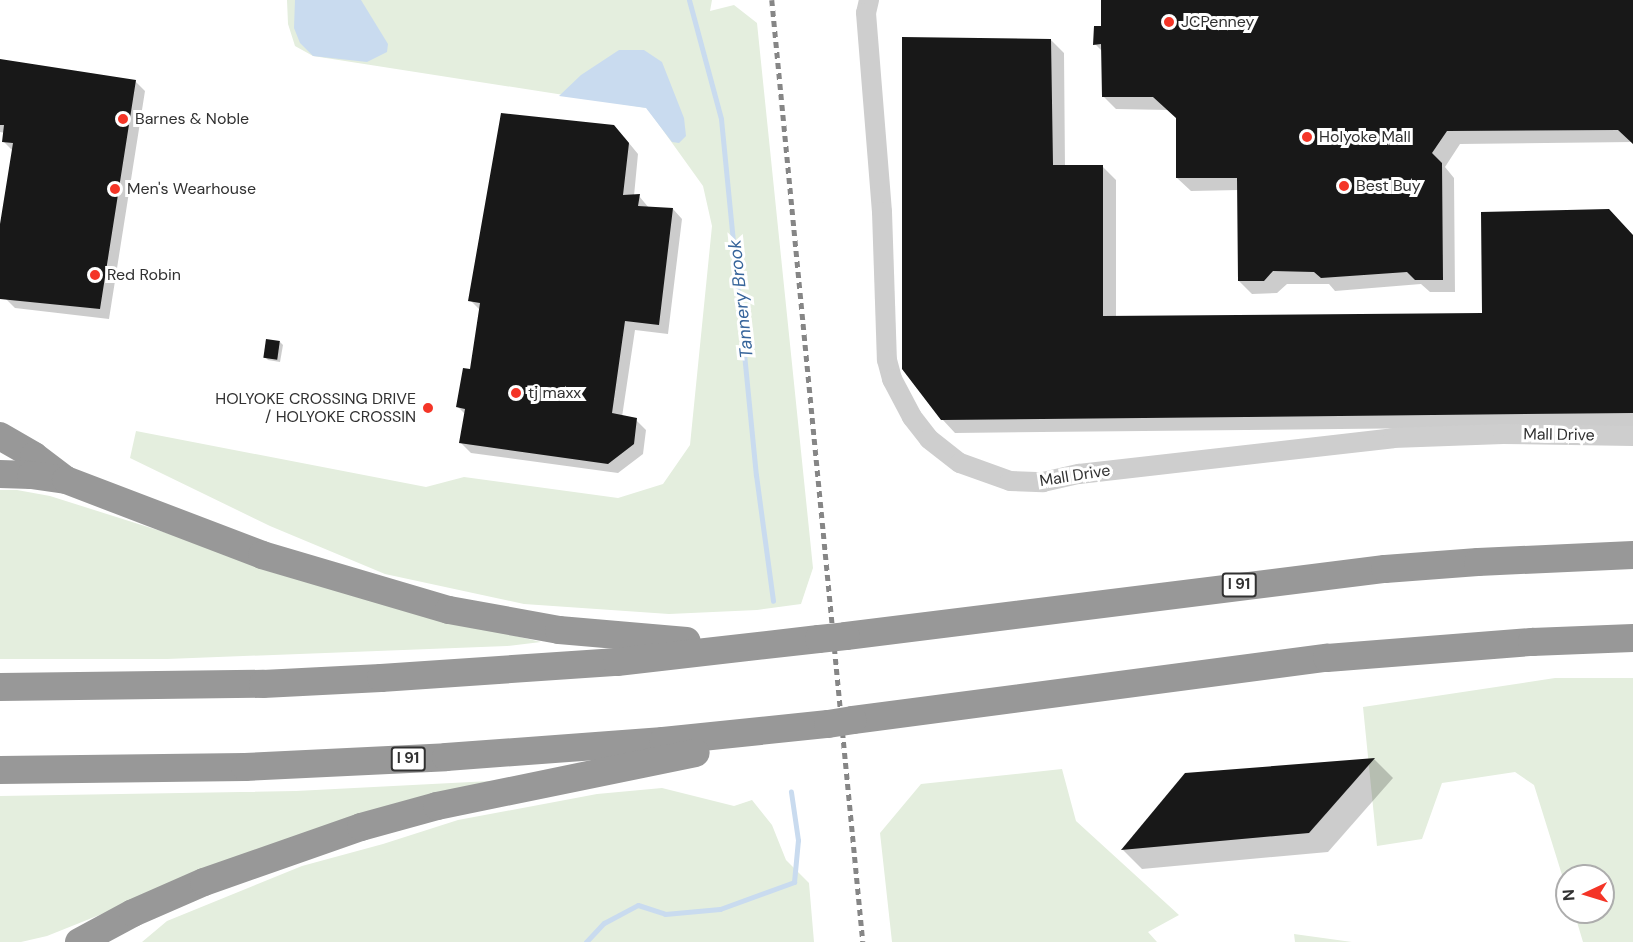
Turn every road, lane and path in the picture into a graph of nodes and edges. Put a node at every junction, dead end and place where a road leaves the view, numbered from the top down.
1 (865, 4) edge
2 (0, 436) edge
3 (1633, 436) edge
4 (0, 474) edge
5 (66, 480) junction
6 (1633, 555) edge
7 (1633, 638) edge
8 (785, 643) junction
9 (0, 687) edge
10 (832, 723) junction
11 (0, 770) edge
12 (89, 936) edge
13 (62, 942) edge

1 - 3 street, Mall Drive
2 - 5 highway
4 - 5 highway
5 - 8 highway
6 - 8 highway, I 91
7 - 10 highway, I 91
8 - 9 highway, I 91
10 - 11 highway, I 91
10 - 12 highway
12 - 13 highway

